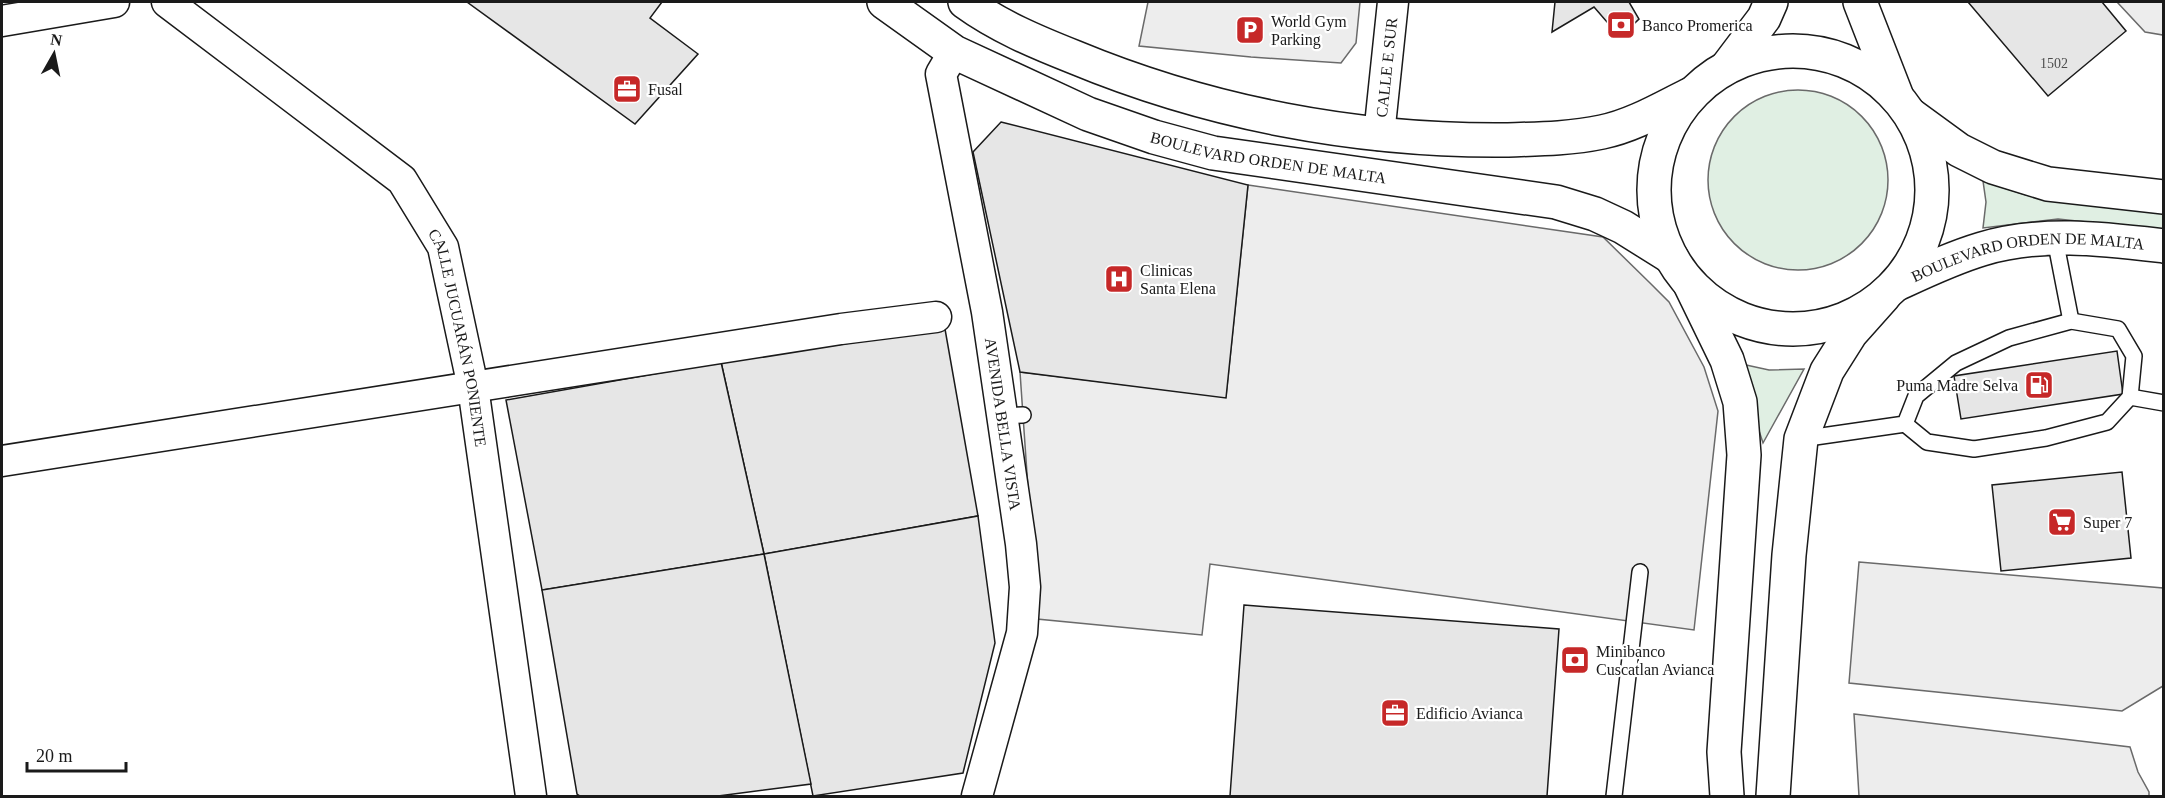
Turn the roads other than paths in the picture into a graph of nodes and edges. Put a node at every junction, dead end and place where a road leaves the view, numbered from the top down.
1 (114, 2) edge
2 (167, 2) edge
3 (884, 2) edge
4 (1393, 2) edge
5 (1772, 2) edge
6 (1860, 2) edge
7 (981, 6) edge
8 (2, 21) edge
9 (954, 52) junction
10 (1727, 67) junction
11 (1691, 94) junction
12 (1904, 106) junction
13 (1379, 135) junction
14 (2163, 196) edge
15 (2055, 239) junction
16 (2163, 246) edge
17 (1671, 257) junction
18 (1690, 284) junction
19 (1889, 290) junction
20 (936, 317) dead end
21 (2071, 321) junction
22 (472, 387) junction
23 (2130, 397) junction
24 (2163, 403) edge
25 (1905, 424) junction
26 (1801, 438) junction
27 (2, 461) edge
28 (1640, 572) dead end
29 (531, 796) edge
30 (978, 796) edge
31 (1614, 796) edge
32 (1727, 796) edge
33 (1773, 796) edge

1 - 8 street
2 - 22 street, CALLE JUCUARÁN PONIENTE
3 - 9 main road, BOULEVARD ORDEN DE MALTA
4 - 13 street, CALLE E SUR
5 - 10 main road
6 - 12 main road
7 - 13 main road
9 - 17 main road, BOULEVARD ORDEN DE MALTA
9 - 30 street, AVENIDA BELLA VISTA
10 - 11 main road
10 - 12 main road
11 - 13 main road
11 - 17 main road
12 - 14 main road
12 - 19 main road
15 - 16 main road, BOULEVARD ORDEN DE MALTA
15 - 19 main road, BOULEVARD ORDEN DE MALTA
15 - 21 lane
17 - 18 main road
18 - 19 main road
18 - 32 main road
19 - 26 main road
20 - 22 street
21 - 23 lane
21 - 25 lane
22 - 27 street
22 - 29 street, CALLE JUCUARÁN PONIENTE
23 - 24 lane
23 - 25 lane
25 - 26 lane
26 - 33 main road
28 - 31 lane

